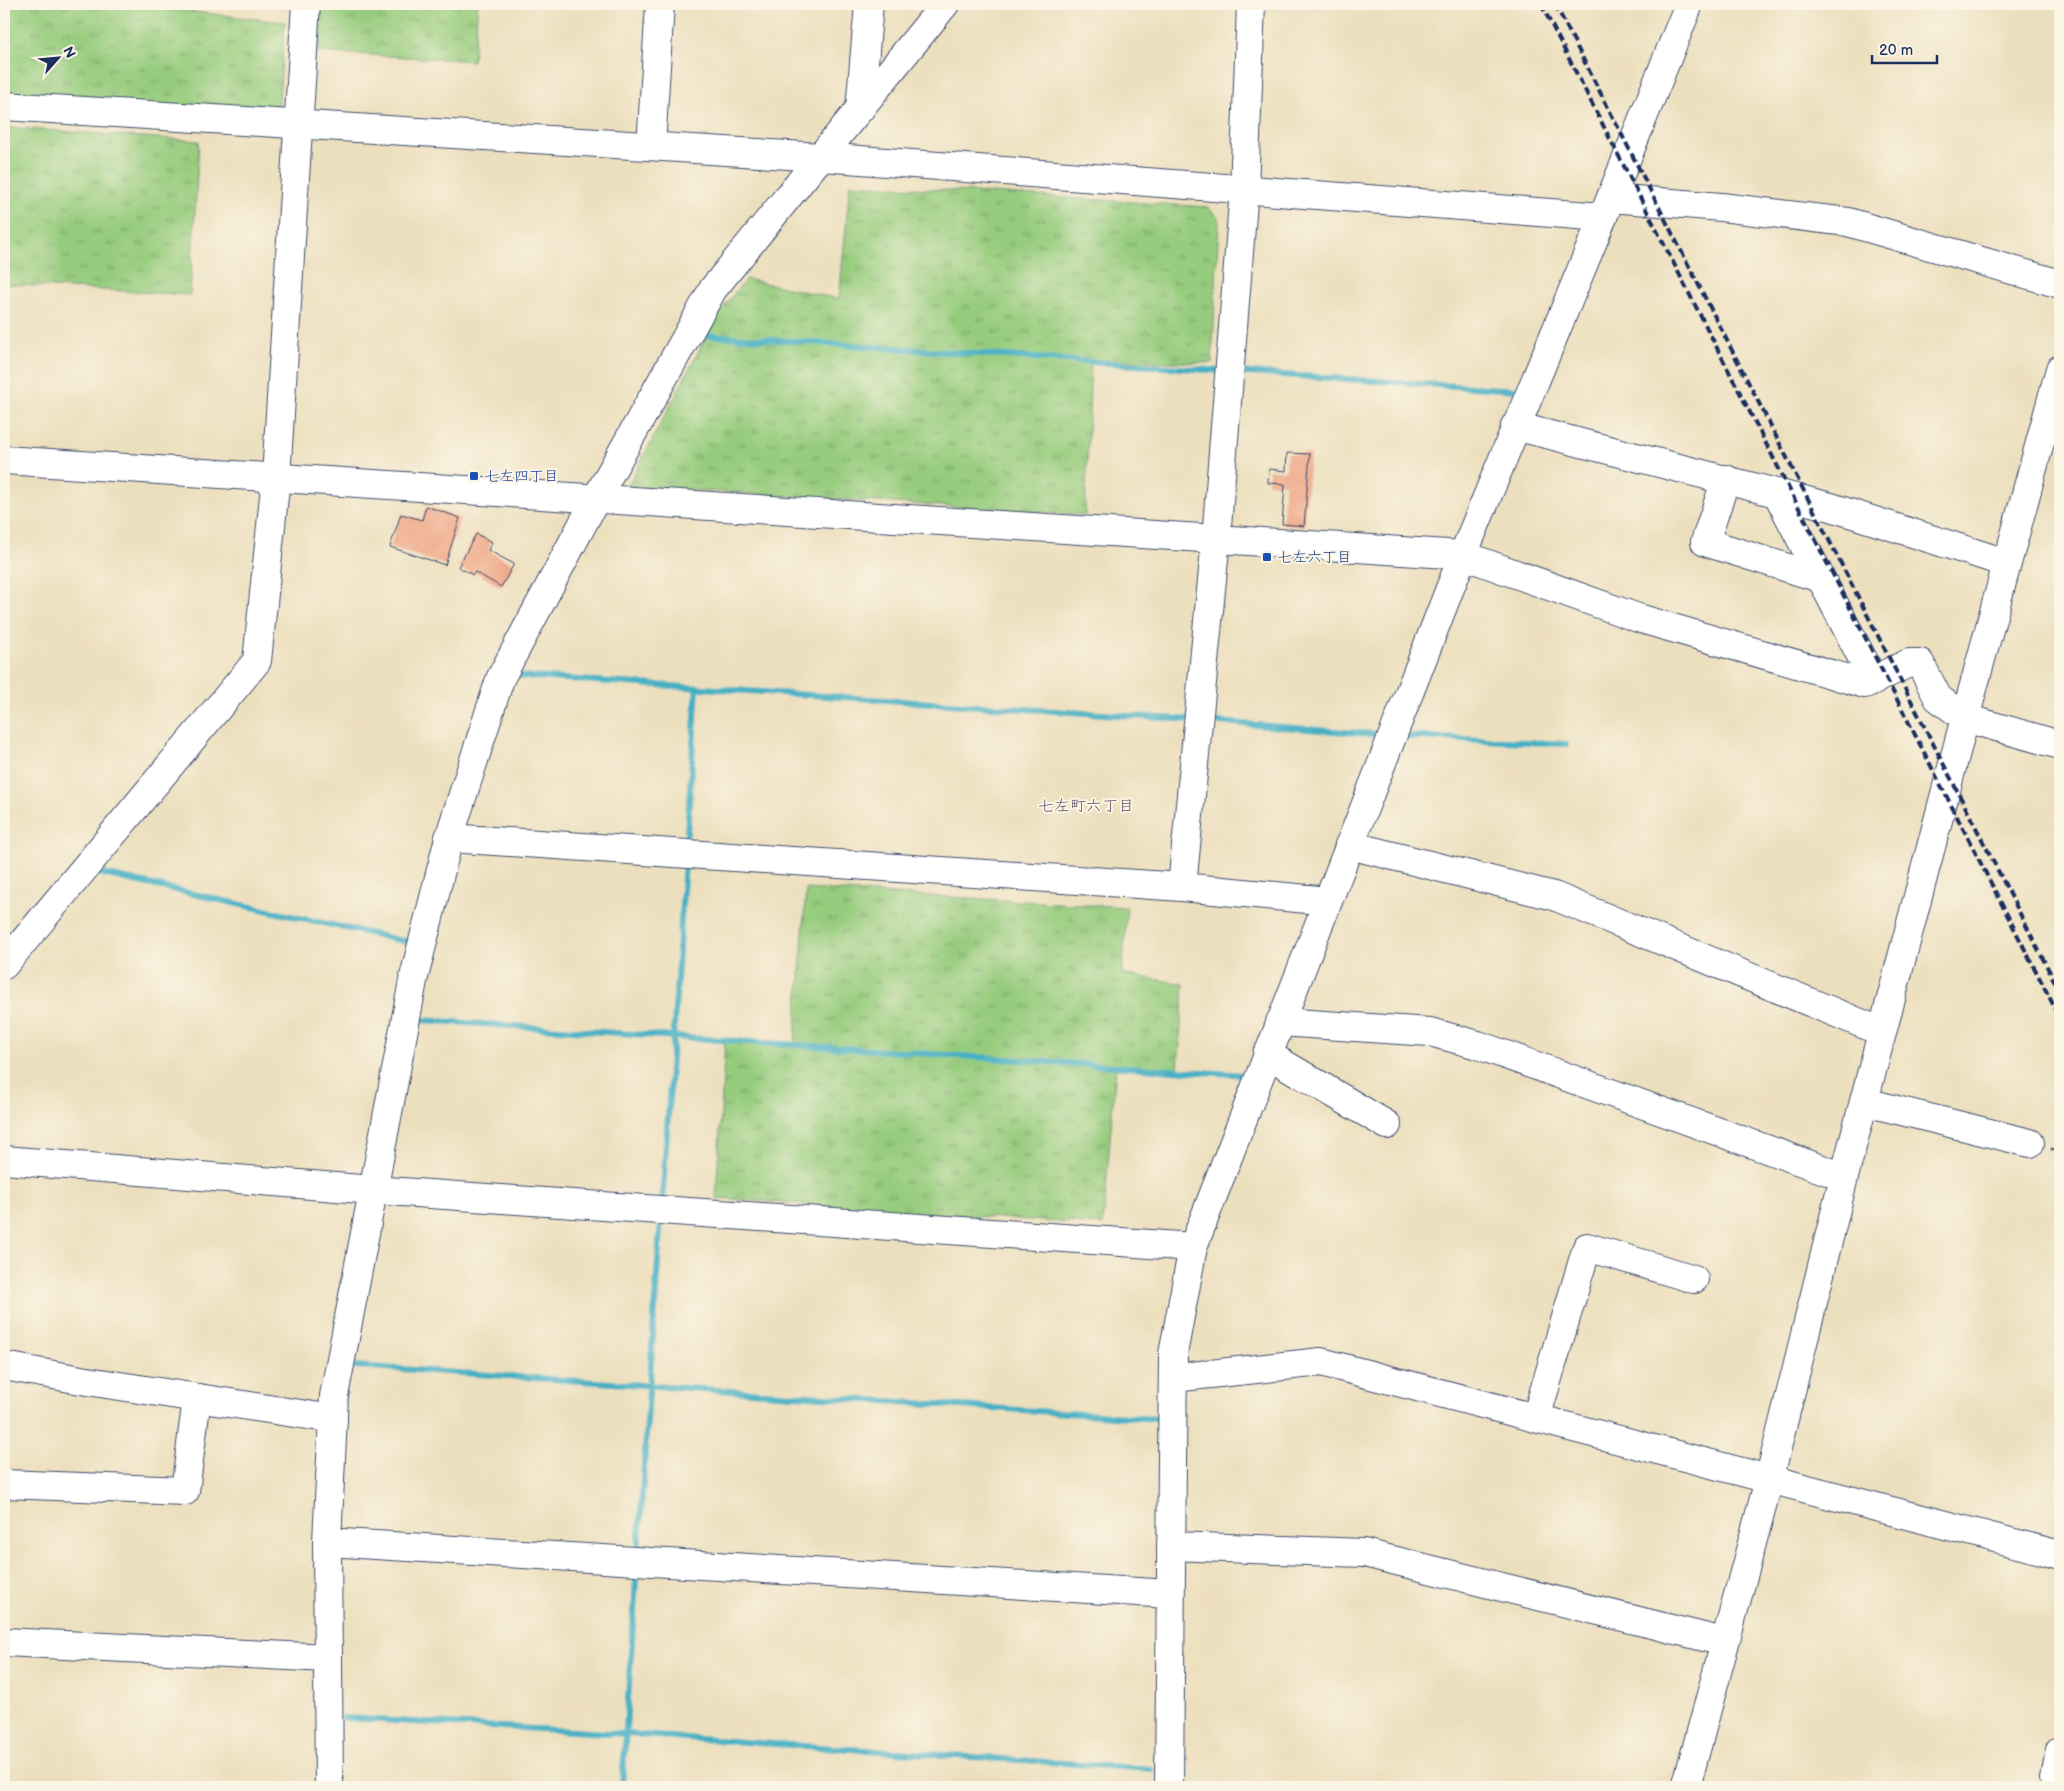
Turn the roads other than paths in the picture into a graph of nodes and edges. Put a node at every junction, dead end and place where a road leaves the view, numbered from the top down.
1 (306, 4) edge
2 (660, 4) edge
3 (869, 4) edge
4 (945, 4) edge
5 (1251, 4) edge
6 (1689, 4) edge
7 (4, 106) edge
8 (860, 109) junction
9 (298, 124) junction
10 (651, 146) junction
11 (821, 157) junction
12 (1244, 190) junction
13 (1607, 207) junction
14 (2060, 284) edge
15 (2060, 369) edge
16 (1515, 426) junction
17 (4, 460) edge
18 (276, 477) junction
19 (1726, 479) junction
20 (1777, 493) junction
21 (596, 497) junction
22 (1216, 539) junction
23 (1463, 555) junction
24 (2006, 563) junction
25 (1820, 578) junction
26 (1874, 681) junction
27 (1965, 718) junction
28 (2060, 744) edge
29 (449, 838) junction
30 (1349, 845) junction
31 (1182, 887) junction
32 (1328, 901) junction
33 (4, 966) edge
34 (1280, 1022) junction
35 (1882, 1032) junction
36 (1268, 1054) junction
37 (1865, 1102) junction
38 (1387, 1125) dead end
39 (2030, 1143) dead end
40 (4, 1160) edge
41 (1844, 1177) junction
42 (373, 1190) junction
43 (1193, 1247) junction
44 (1694, 1279) dead end
45 (4, 1366) edge
46 (1173, 1378) junction
47 (197, 1398) junction
48 (1536, 1418) junction
49 (333, 1419) junction
50 (1769, 1480) junction
51 (4, 1484) edge
52 (326, 1542) junction
53 (1170, 1546) junction
54 (2060, 1554) edge
55 (1170, 1594) junction
56 (4, 1642) edge
57 (1724, 1642) junction
58 (328, 1658) junction
59 (2060, 1751) edge
60 (329, 1787) edge
61 (1169, 1787) edge
62 (1686, 1787) edge
63 (2060, 1787) edge

1 - 9 street
2 - 10 street
3 - 8 street
4 - 8 street
5 - 12 street
6 - 13 street
7 - 9 street
8 - 11 street
9 - 10 street
9 - 18 street
10 - 11 street
11 - 12 street
11 - 21 street
12 - 13 street
12 - 22 street
13 - 14 street
13 - 16 street
15 - 24 street
16 - 19 street
16 - 23 street
17 - 18 street
18 - 21 street
18 - 33 street
19 - 20 street
19 - 25 street
20 - 24 street
20 - 25 street
21 - 22 street
21 - 29 street
22 - 23 street
22 - 31 street
23 - 26 street
23 - 30 street
24 - 27 street
25 - 26 street
26 - 27 street
27 - 28 street
27 - 35 street
29 - 31 street
29 - 42 street
30 - 32 street
30 - 35 street
31 - 32 street
32 - 34 street
34 - 36 street
34 - 41 street
35 - 37 street
36 - 38 street
36 - 43 street
37 - 39 street
37 - 41 street
40 - 42 street
41 - 50 street
42 - 43 street
42 - 49 street
43 - 46 street
44 - 48 street
45 - 47 street
46 - 48 street
46 - 53 street
47 - 49 street
47 - 51 street
48 - 50 street
49 - 52 street
50 - 54 street
50 - 57 street
52 - 55 street
52 - 58 street
53 - 55 street
53 - 57 street
55 - 61 street
56 - 58 street
57 - 62 street
58 - 60 street
59 - 63 street

